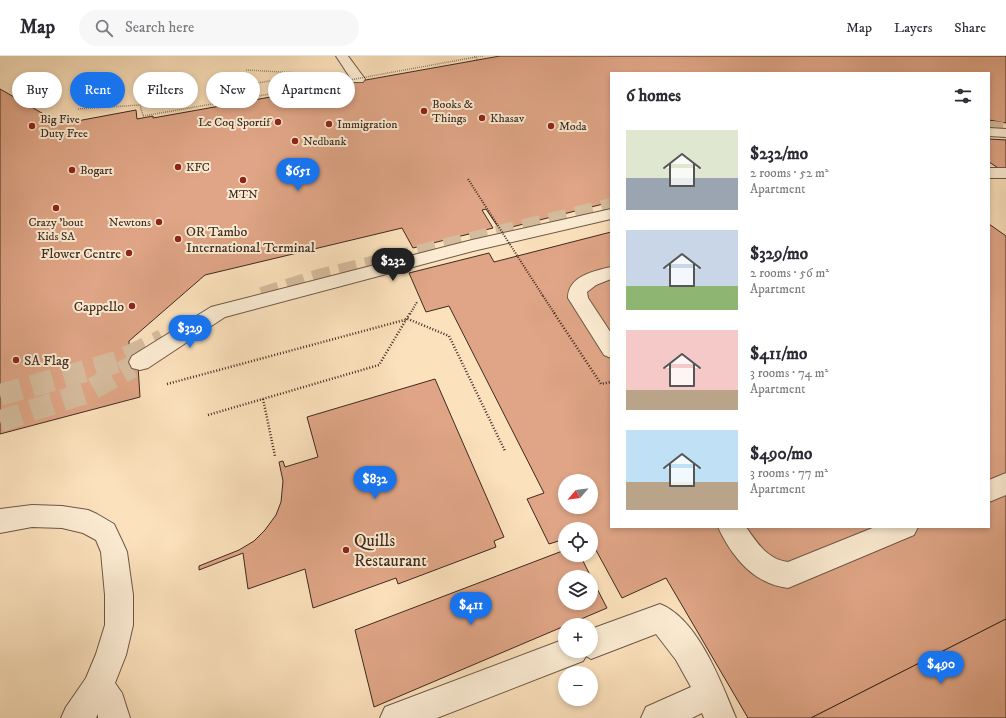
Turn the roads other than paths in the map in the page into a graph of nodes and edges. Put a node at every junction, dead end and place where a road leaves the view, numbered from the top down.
1 (342, 56) edge
2 (358, 79) dead end
3 (990, 132) edge
4 (1006, 133) edge
5 (990, 173) edge
6 (1006, 173) edge
7 (610, 214) edge
8 (610, 273) edge
9 (610, 348) edge
10 (140, 362) tunnel mouth
11 (1006, 484) edge
12 (990, 491) edge
13 (0, 521) edge
14 (732, 528) edge
15 (903, 528) edge
16 (598, 641) edge
17 (558, 657) edge
18 (97, 689) junction
19 (684, 712) edge
20 (76, 718) edge
21 (114, 718) edge
22 (396, 718) edge

1 - 2 street
3 - 4 street
5 - 6 street
7 - 10 street
8 - 9 street
11 - 12 street
13 - 18 street
14 - 15 street
16 - 19 street
17 - 22 street
18 - 20 street
18 - 21 street

